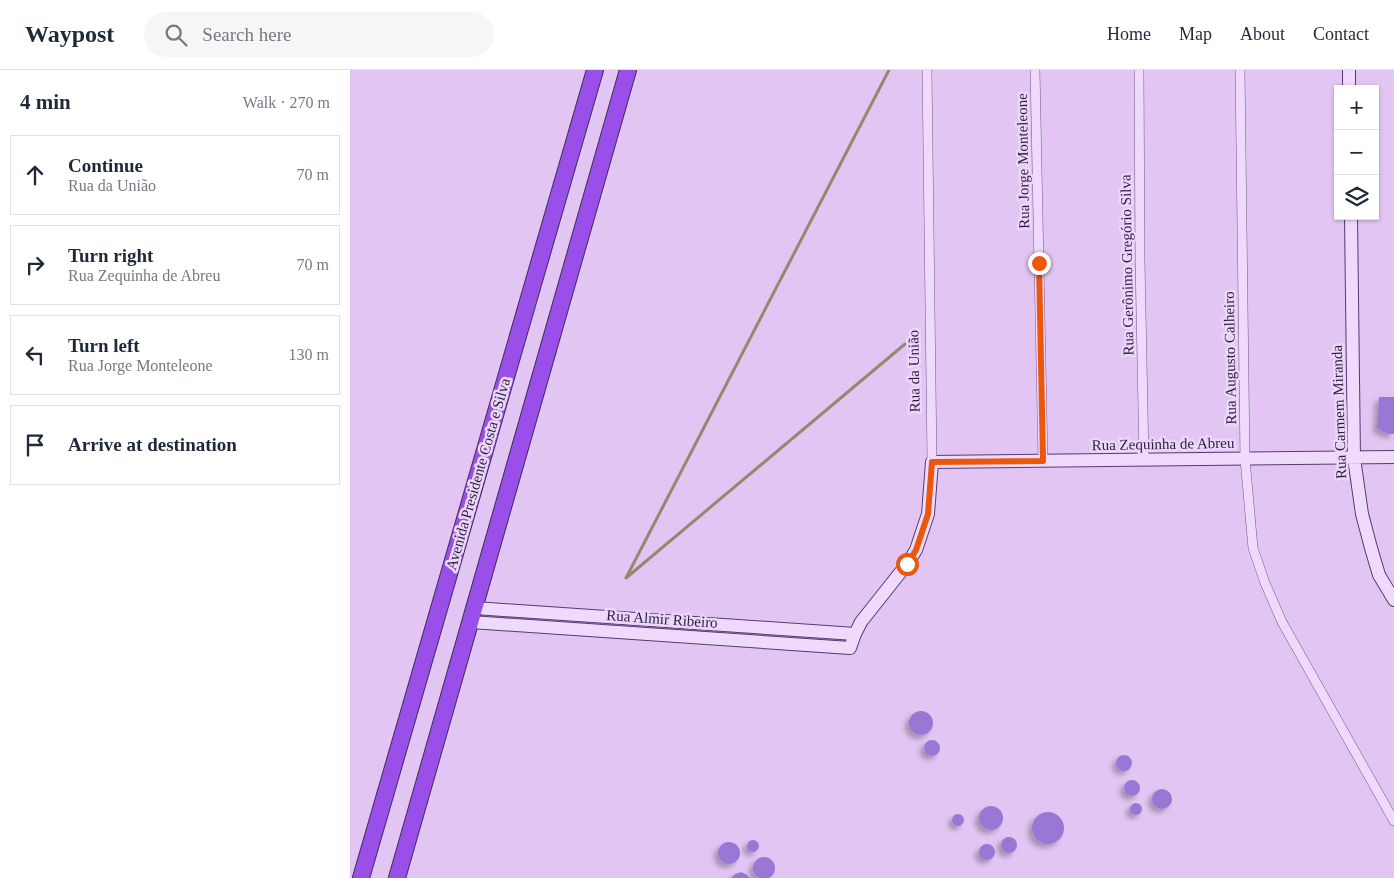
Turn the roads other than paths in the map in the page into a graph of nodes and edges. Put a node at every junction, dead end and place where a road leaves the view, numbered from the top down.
1 (595, 70) edge
2 (628, 70) edge
3 (927, 70) edge
4 (1035, 70) edge
5 (1139, 70) edge
6 (1240, 70) edge
7 (1349, 70) edge
8 (1349, 85) edge
9 (1351, 220) edge
10 (1394, 457) edge
11 (1354, 458) junction
12 (1245, 459) junction
13 (1144, 460) junction
14 (1043, 461) junction
15 (932, 462) junction
16 (1394, 600) edge
17 (473, 615) junction
18 (854, 634) junction
19 (850, 648) joint
20 (1394, 821) edge
21 (361, 878) edge
22 (397, 878) edge

1 - 21 highway, Avenida Presidente Costa e Silva
2 - 17 highway
3 - 15 street, Rua da União
4 - 14 street, Rua Jorge Monteleone
5 - 13 street, Rua Gerônimo Gregório Silva
6 - 12 street, Rua Augusto Calheiro
7 - 8 street
9 - 11 street, Rua Carmem Miranda
10 - 11 street, Rua Zequinha de Abreu
11 - 12 street, Rua Zequinha de Abreu
11 - 16 street, Rua Carmem Miranda
12 - 13 street, Rua Zequinha de Abreu
12 - 20 street, Rua Augusto Calheiro
13 - 14 street, Rua Zequinha de Abreu
14 - 15 street, Rua Zequinha de Abreu
15 - 18 street, Rua da União
17 - 18 street, Rua Almir Ribeiro
17 - 19 street, Rua Almir Ribeiro
17 - 22 highway
18 - 19 street, Rua da União

